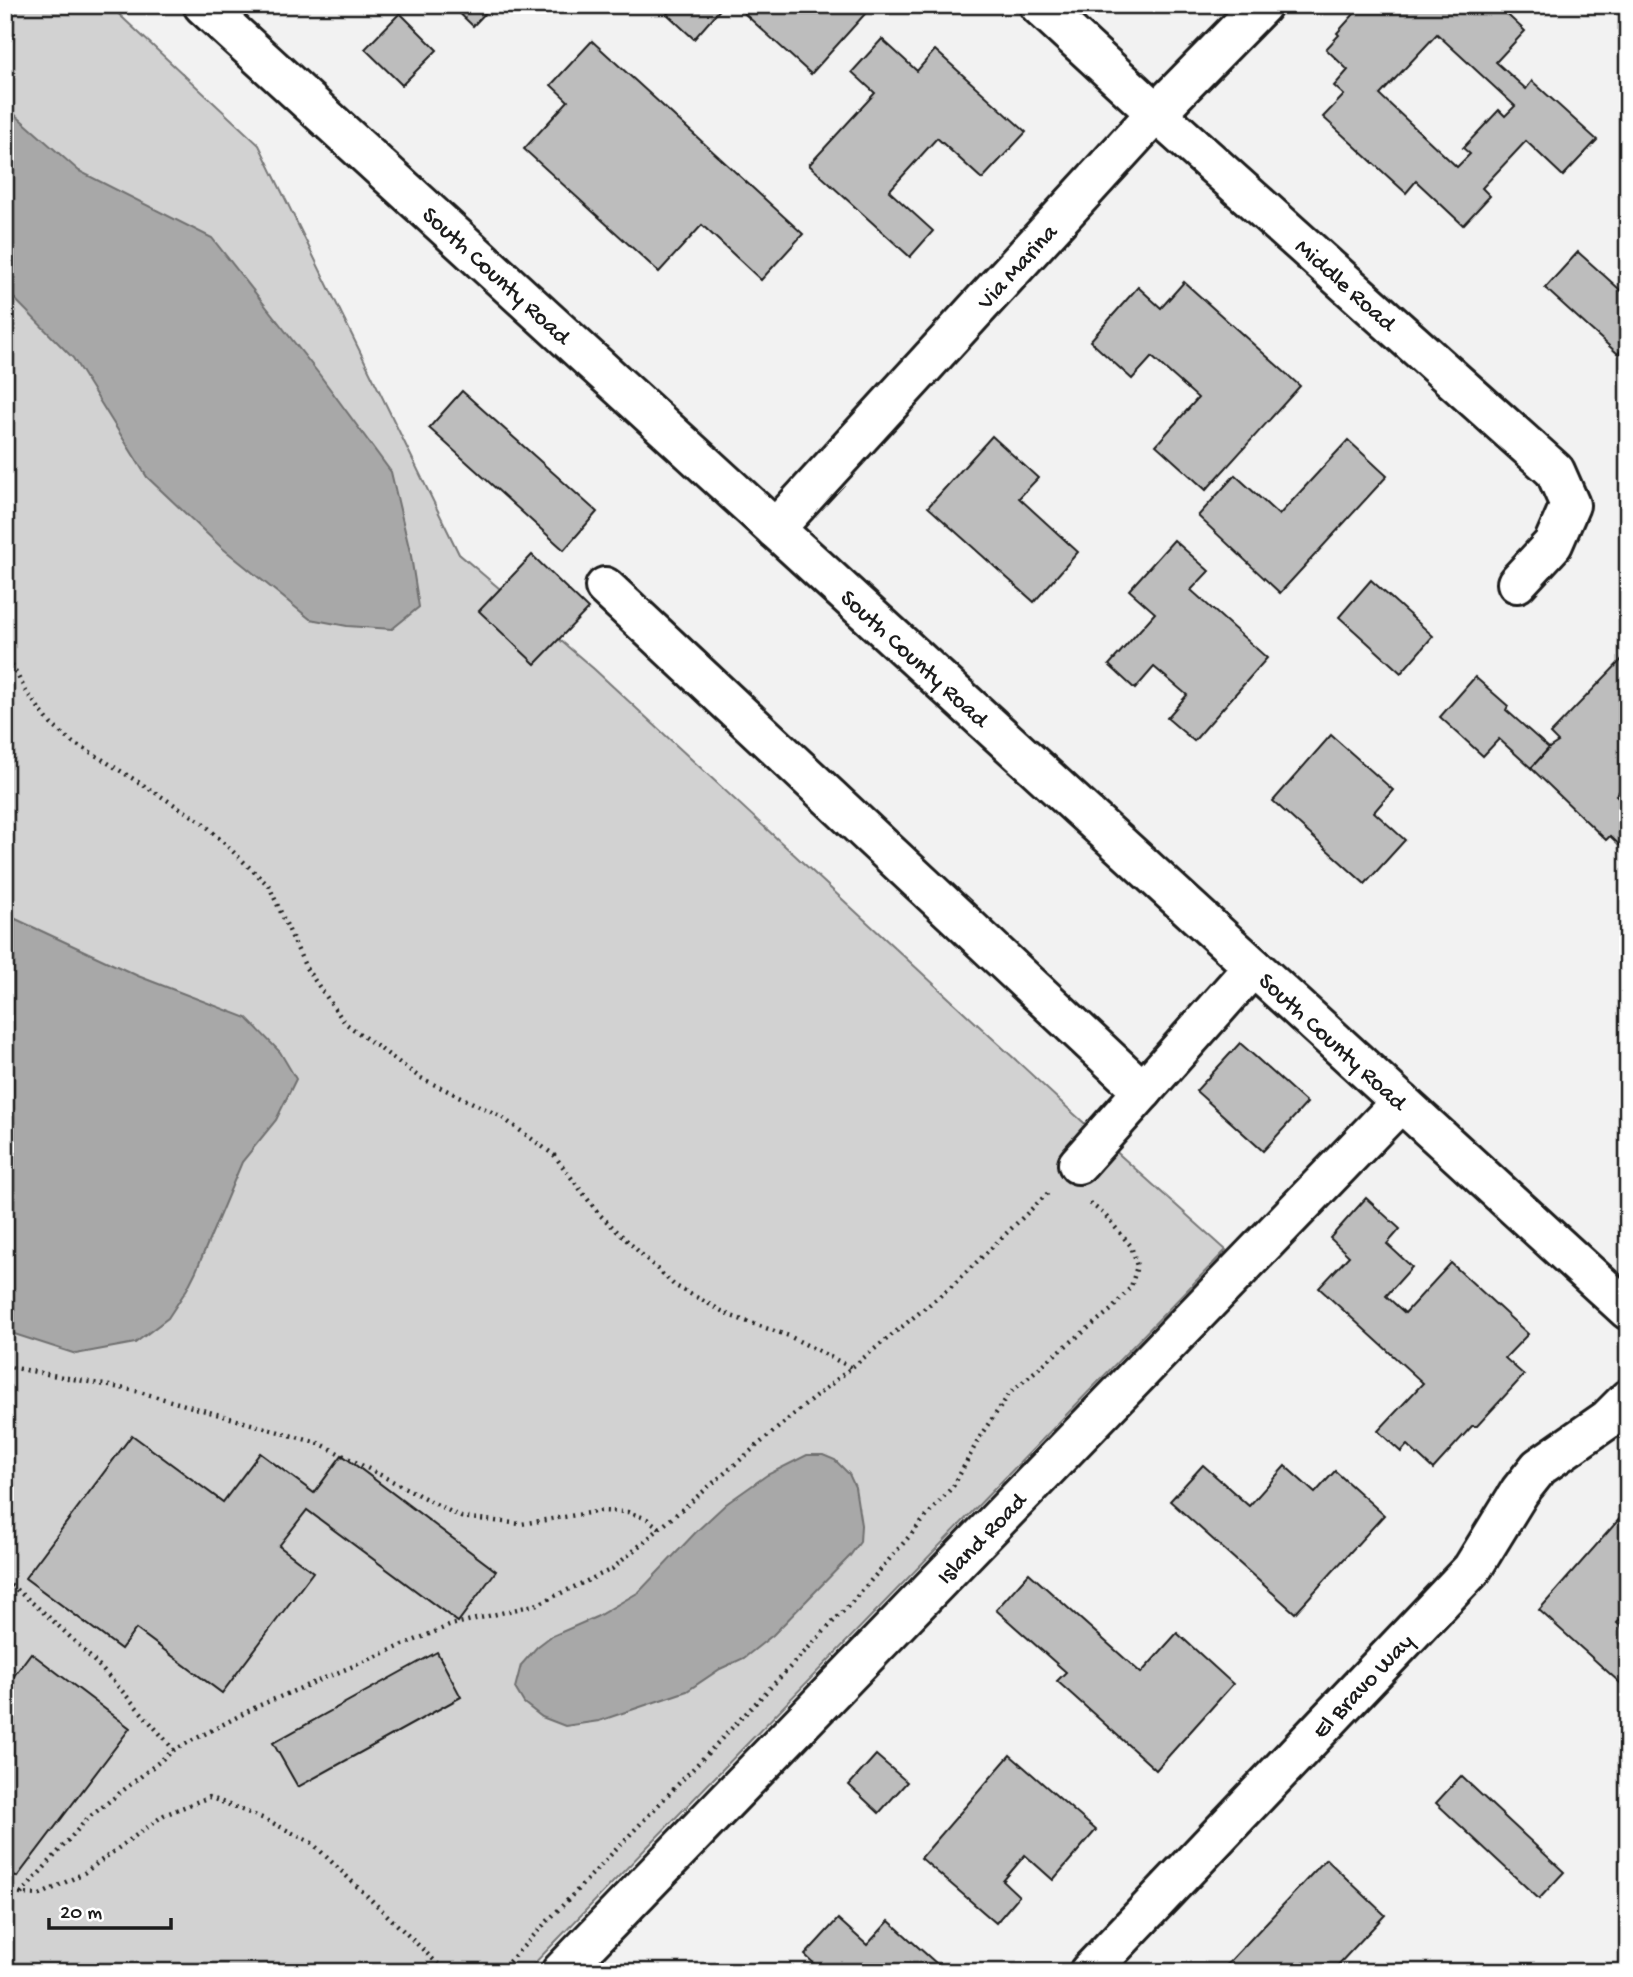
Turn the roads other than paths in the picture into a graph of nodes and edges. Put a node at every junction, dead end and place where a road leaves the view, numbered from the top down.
1 (203, 5) edge
2 (1039, 5) edge
3 (1262, 5) edge
4 (1156, 113) junction
5 (775, 528) junction
6 (1517, 583) dead end
7 (605, 587) dead end
8 (1253, 967) junction
9 (1143, 1091) junction
10 (1401, 1102) junction
11 (1069, 1172) road end
12 (1628, 1310) edge
13 (1628, 1399) edge
14 (561, 1972) edge
15 (1089, 1972) edge

1 - 5 street, South County Road
2 - 4 street, Middle Road
3 - 4 street, Via Marina
4 - 5 street, Via Marina
4 - 6 street, Middle Road
5 - 8 street, South County Road
7 - 9 street
8 - 9 street
8 - 10 street, South County Road
9 - 11 street
10 - 12 street, South County Road
10 - 14 street, Island Road
13 - 15 street, El Bravo Way

